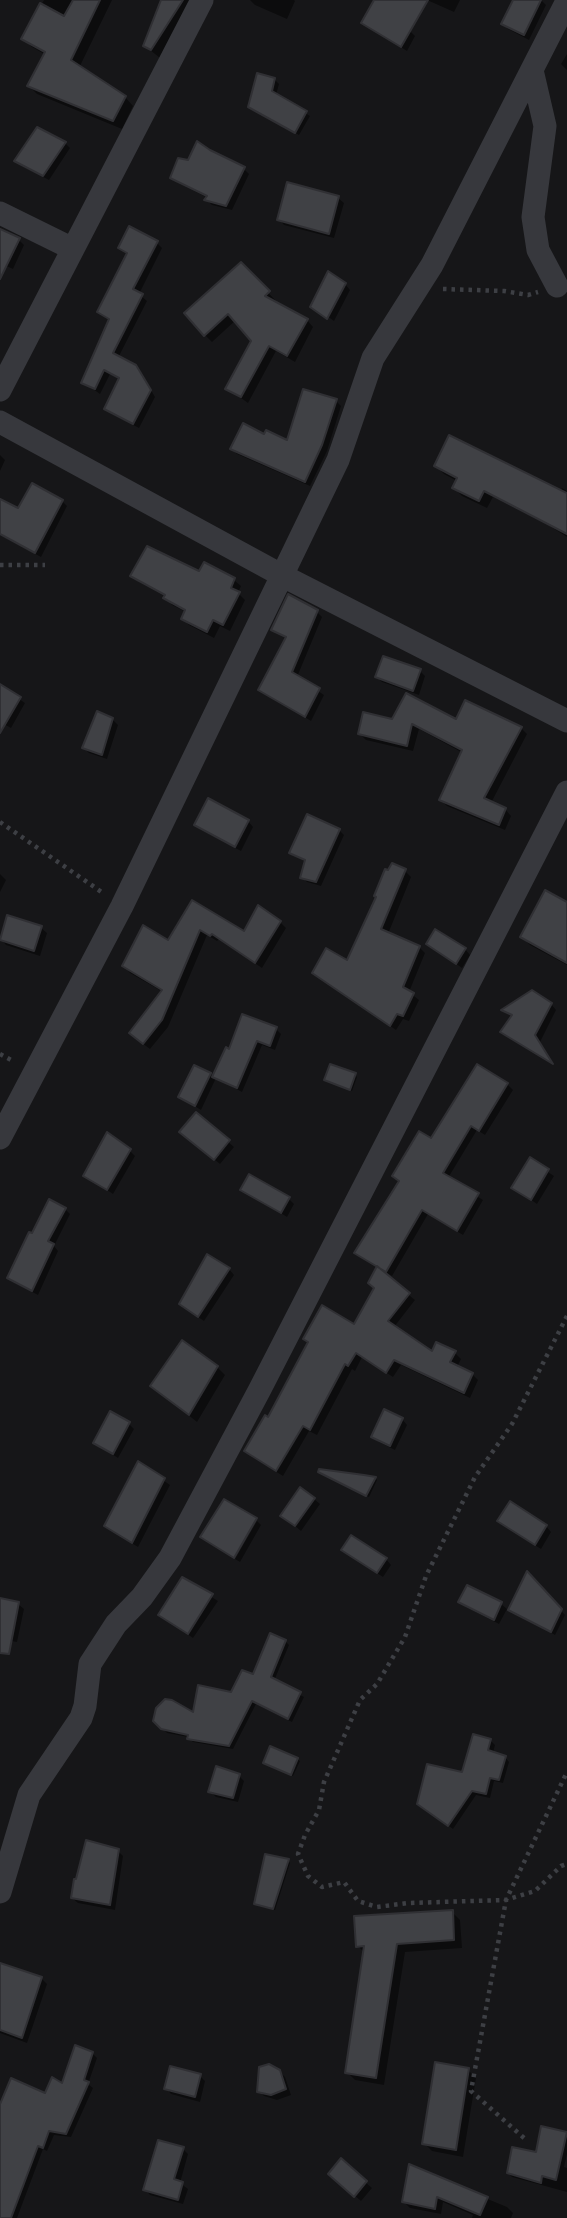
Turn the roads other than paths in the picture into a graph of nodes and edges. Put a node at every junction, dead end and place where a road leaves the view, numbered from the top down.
1 (202, 0) edge
2 (567, 1) edge
3 (532, 70) junction
4 (0, 214) edge
5 (73, 249) junction
6 (557, 286) road end
7 (0, 390) edge
8 (0, 422) edge
9 (283, 576) junction
10 (567, 721) edge
11 (567, 792) edge
12 (0, 1138) edge
13 (0, 1892) edge

1 - 5 street
2 - 3 street
3 - 6 street
3 - 9 street
4 - 5 street
5 - 7 street
8 - 9 street
9 - 10 street
9 - 12 street
11 - 13 street

